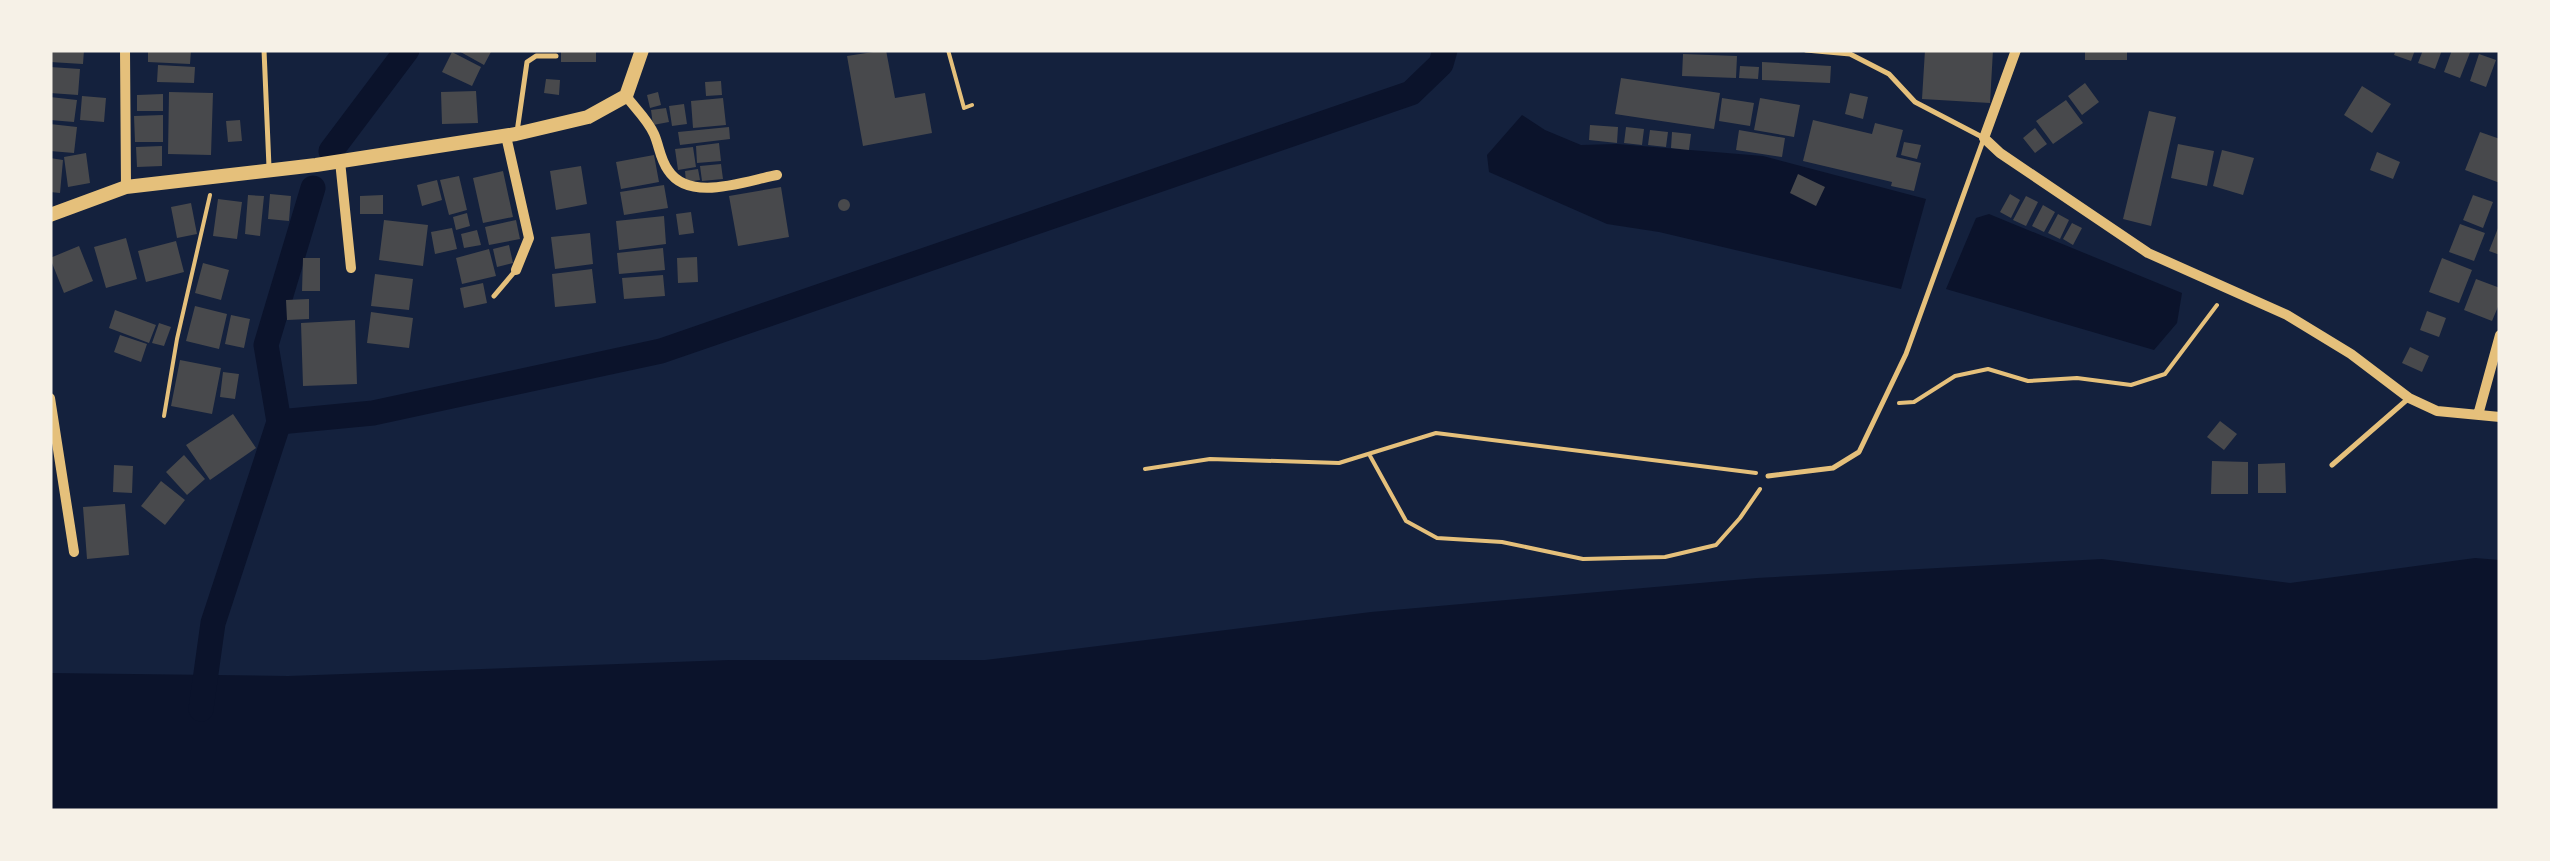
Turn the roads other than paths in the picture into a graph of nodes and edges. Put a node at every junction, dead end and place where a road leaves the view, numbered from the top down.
1 (124, 50) edge
2 (264, 50) edge
3 (642, 50) edge
4 (1806, 50) edge
5 (2016, 50) edge
6 (556, 56) dead end
7 (626, 96) junction
8 (511, 135) junction
9 (1984, 138) junction
10 (340, 161) junction
11 (269, 170) junction
12 (777, 175) dead end
13 (126, 187) junction
14 (50, 215) edge
15 (351, 268) dead end
16 (516, 270) joint
17 (494, 296) dead end
18 (2500, 335) edge
19 (50, 398) edge
20 (2409, 398) junction
21 (2478, 415) junction
22 (2500, 418) edge
23 (2332, 465) dead end
24 (1768, 476) road end
25 (74, 552) dead end

1 - 13 street
2 - 11 lane
3 - 7 main road
4 - 9 lane
5 - 9 street
6 - 8 lane
7 - 8 main road
7 - 12 street
8 - 10 main road
8 - 16 street
9 - 20 street
9 - 24 lane
10 - 11 main road
10 - 15 street
11 - 13 main road
13 - 14 main road
16 - 17 lane
18 - 21 street
19 - 25 street
20 - 21 street
20 - 23 lane
21 - 22 street

